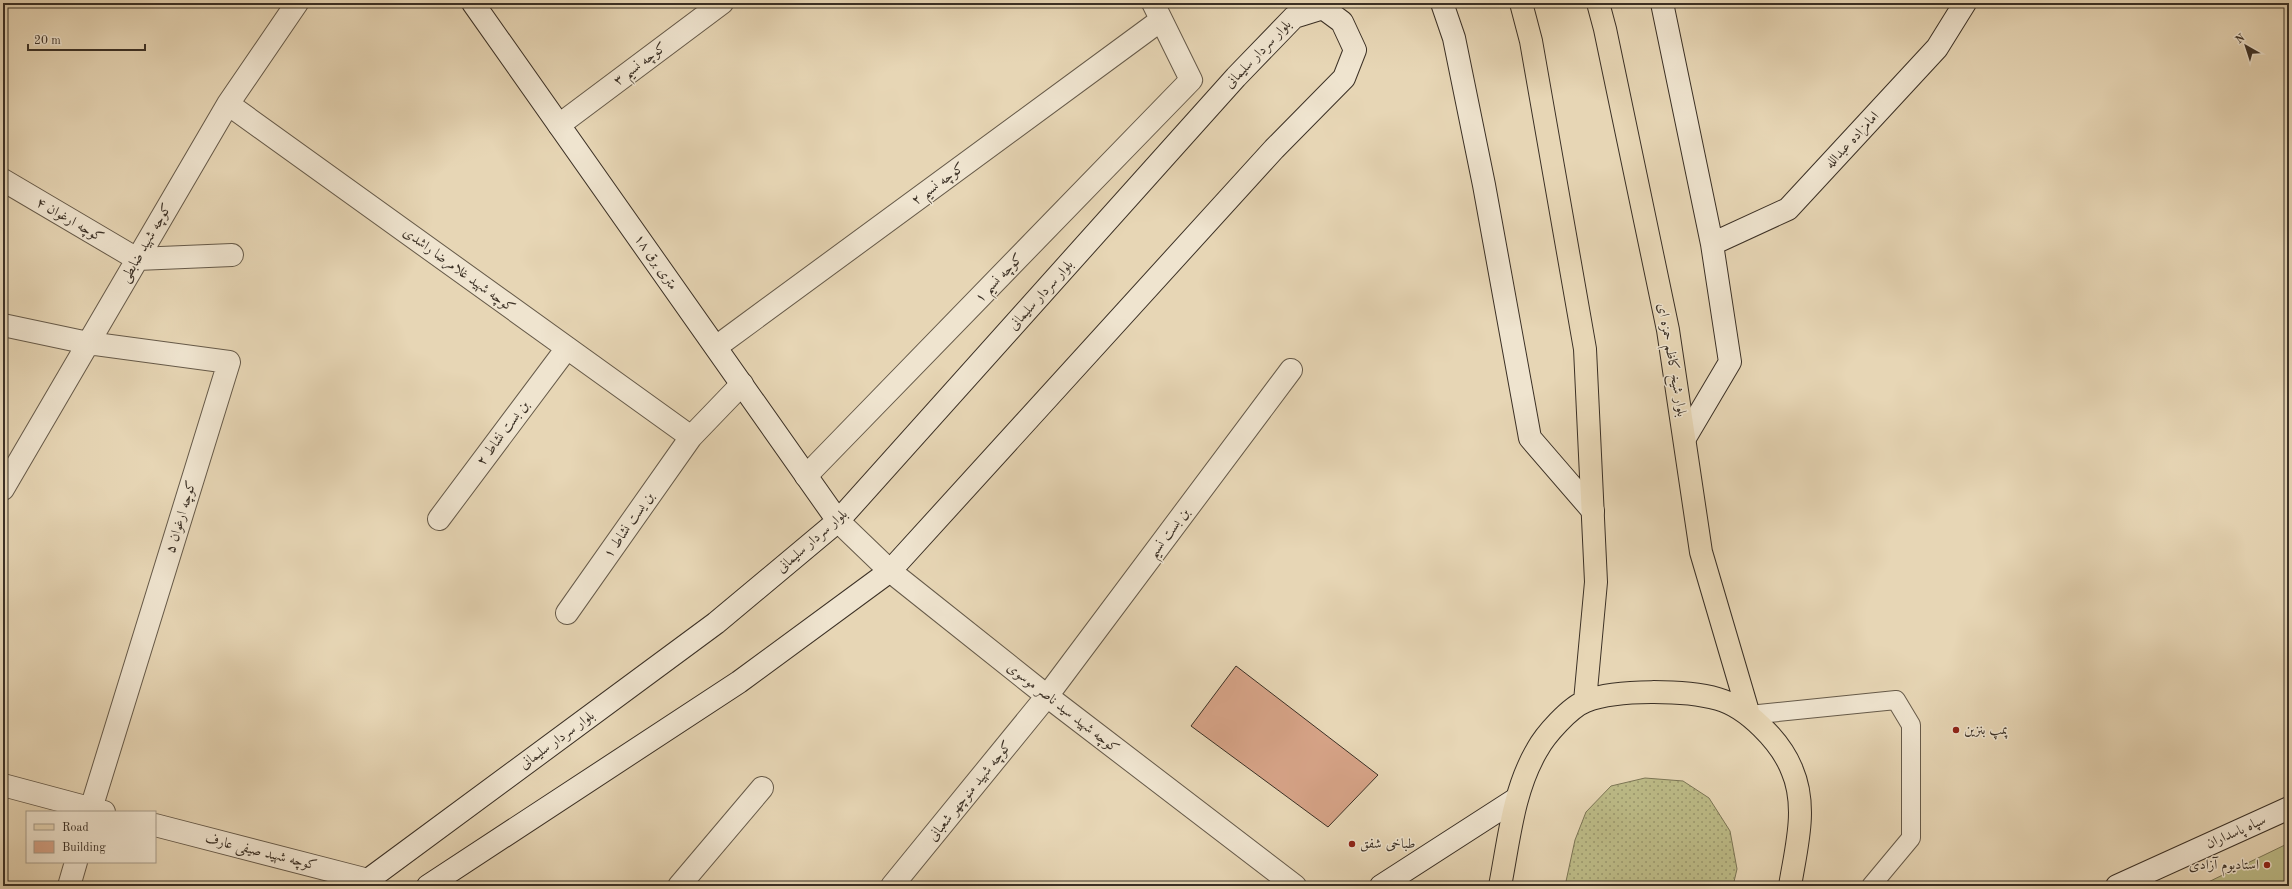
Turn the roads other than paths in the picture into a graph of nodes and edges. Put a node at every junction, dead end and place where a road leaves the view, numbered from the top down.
1 (297, 3) edge
2 (473, 3) edge
3 (722, 3) edge
4 (1442, 3) edge
5 (1521, 3) edge
6 (1598, 3) edge
7 (1662, 3) edge
8 (1965, 3) edge
9 (1157, 12) edge
10 (228, 104) junction
11 (559, 125) junction
12 (3, 180) edge
13 (1712, 244) junction
14 (232, 255) dead end
15 (138, 259) junction
16 (3, 325) edge
17 (88, 343) junction
18 (716, 347) junction
19 (567, 348) junction
20 (1291, 370) dead end
21 (742, 384) junction
22 (691, 437) junction
23 (1685, 438) junction
24 (806, 476) junction
25 (3, 489) edge
26 (1593, 511) junction
27 (439, 519) dead end
28 (838, 521) junction
29 (890, 571) junction
30 (567, 613) dead end
31 (1048, 696) junction
32 (1585, 701) junction
33 (1749, 715) junction
34 (3, 786) edge
35 (762, 788) dead end
36 (1516, 798) junction
37 (2289, 808) edge
38 (95, 811) edge
39 (156, 825) edge
40 (76, 863) edge
41 (365, 883) edge
42 (70, 886) edge
43 (428, 886) edge
44 (679, 886) edge
45 (892, 886) edge
46 (1295, 886) edge
47 (1381, 886) edge
48 (1500, 886) edge
49 (1790, 886) edge
50 (1871, 886) edge
51 (2118, 886) edge

1 - 10 street, کوچه شهید ضابطی
2 - 11 street, ۱۸ متری برق
3 - 11 street, کوچه نسیم ۳
4 - 26 street
5 - 26 main road
6 - 23 main road, بلوار شیخ کاظم حمزه ای
7 - 13 street
8 - 13 street, امامزاده عبدالله
9 - 18 street, کوچه نسیم ۲
9 - 24 street, کوچه نسیم ۱
10 - 15 street, کوچه شهید ضابطی
10 - 19 street, کوچه شهید غلامرضا راشدی
11 - 18 street, ۱۸ متری برق
12 - 15 street, کوچه ارغوان ۴
13 - 23 street
14 - 15 street
15 - 17 street, کوچه شهید ضابطی
16 - 17 street
17 - 25 street, کوچه شهید ضابطی
17 - 38 street, کوچه ارغوان ۵
18 - 21 street, ۱۸ متری برق
19 - 22 street, کوچه شهید غلامرضا راشدی
19 - 27 street, بن بست نشاط ۲
20 - 31 street, بن بست نسیم
21 - 22 street, بن یست نشاط ۱
21 - 24 street, ۱۸ متری برق
22 - 30 street, بن یست نشاط ۱
23 - 33 main road, بلوار شیخ کاظم حمزه ای
24 - 28 street, ۱۸ متری برق
26 - 32 main road
28 - 29 street, کوچه شهید سید ناصر موسوی
28 - 29 street, بلوار سردار سلیمانی
28 - 41 street, بلوار سردار سلیمانی
29 - 31 street, کوچه شهید سید ناصر موسوی
29 - 43 street, بلوار سردار سلیمانی
31 - 45 street, کوچه شهید منوچهر شعبانی
31 - 46 street, کوچه شهید سید ناصر موسوی
32 - 33 main road
32 - 36 main road
33 - 49 main road
33 - 50 lane
34 - 38 street
35 - 44 street
36 - 47 street
36 - 48 main road
37 - 51 street, سپاه پاسداران
39 - 41 street, کوچه شهید صیفی عارف
40 - 42 street

